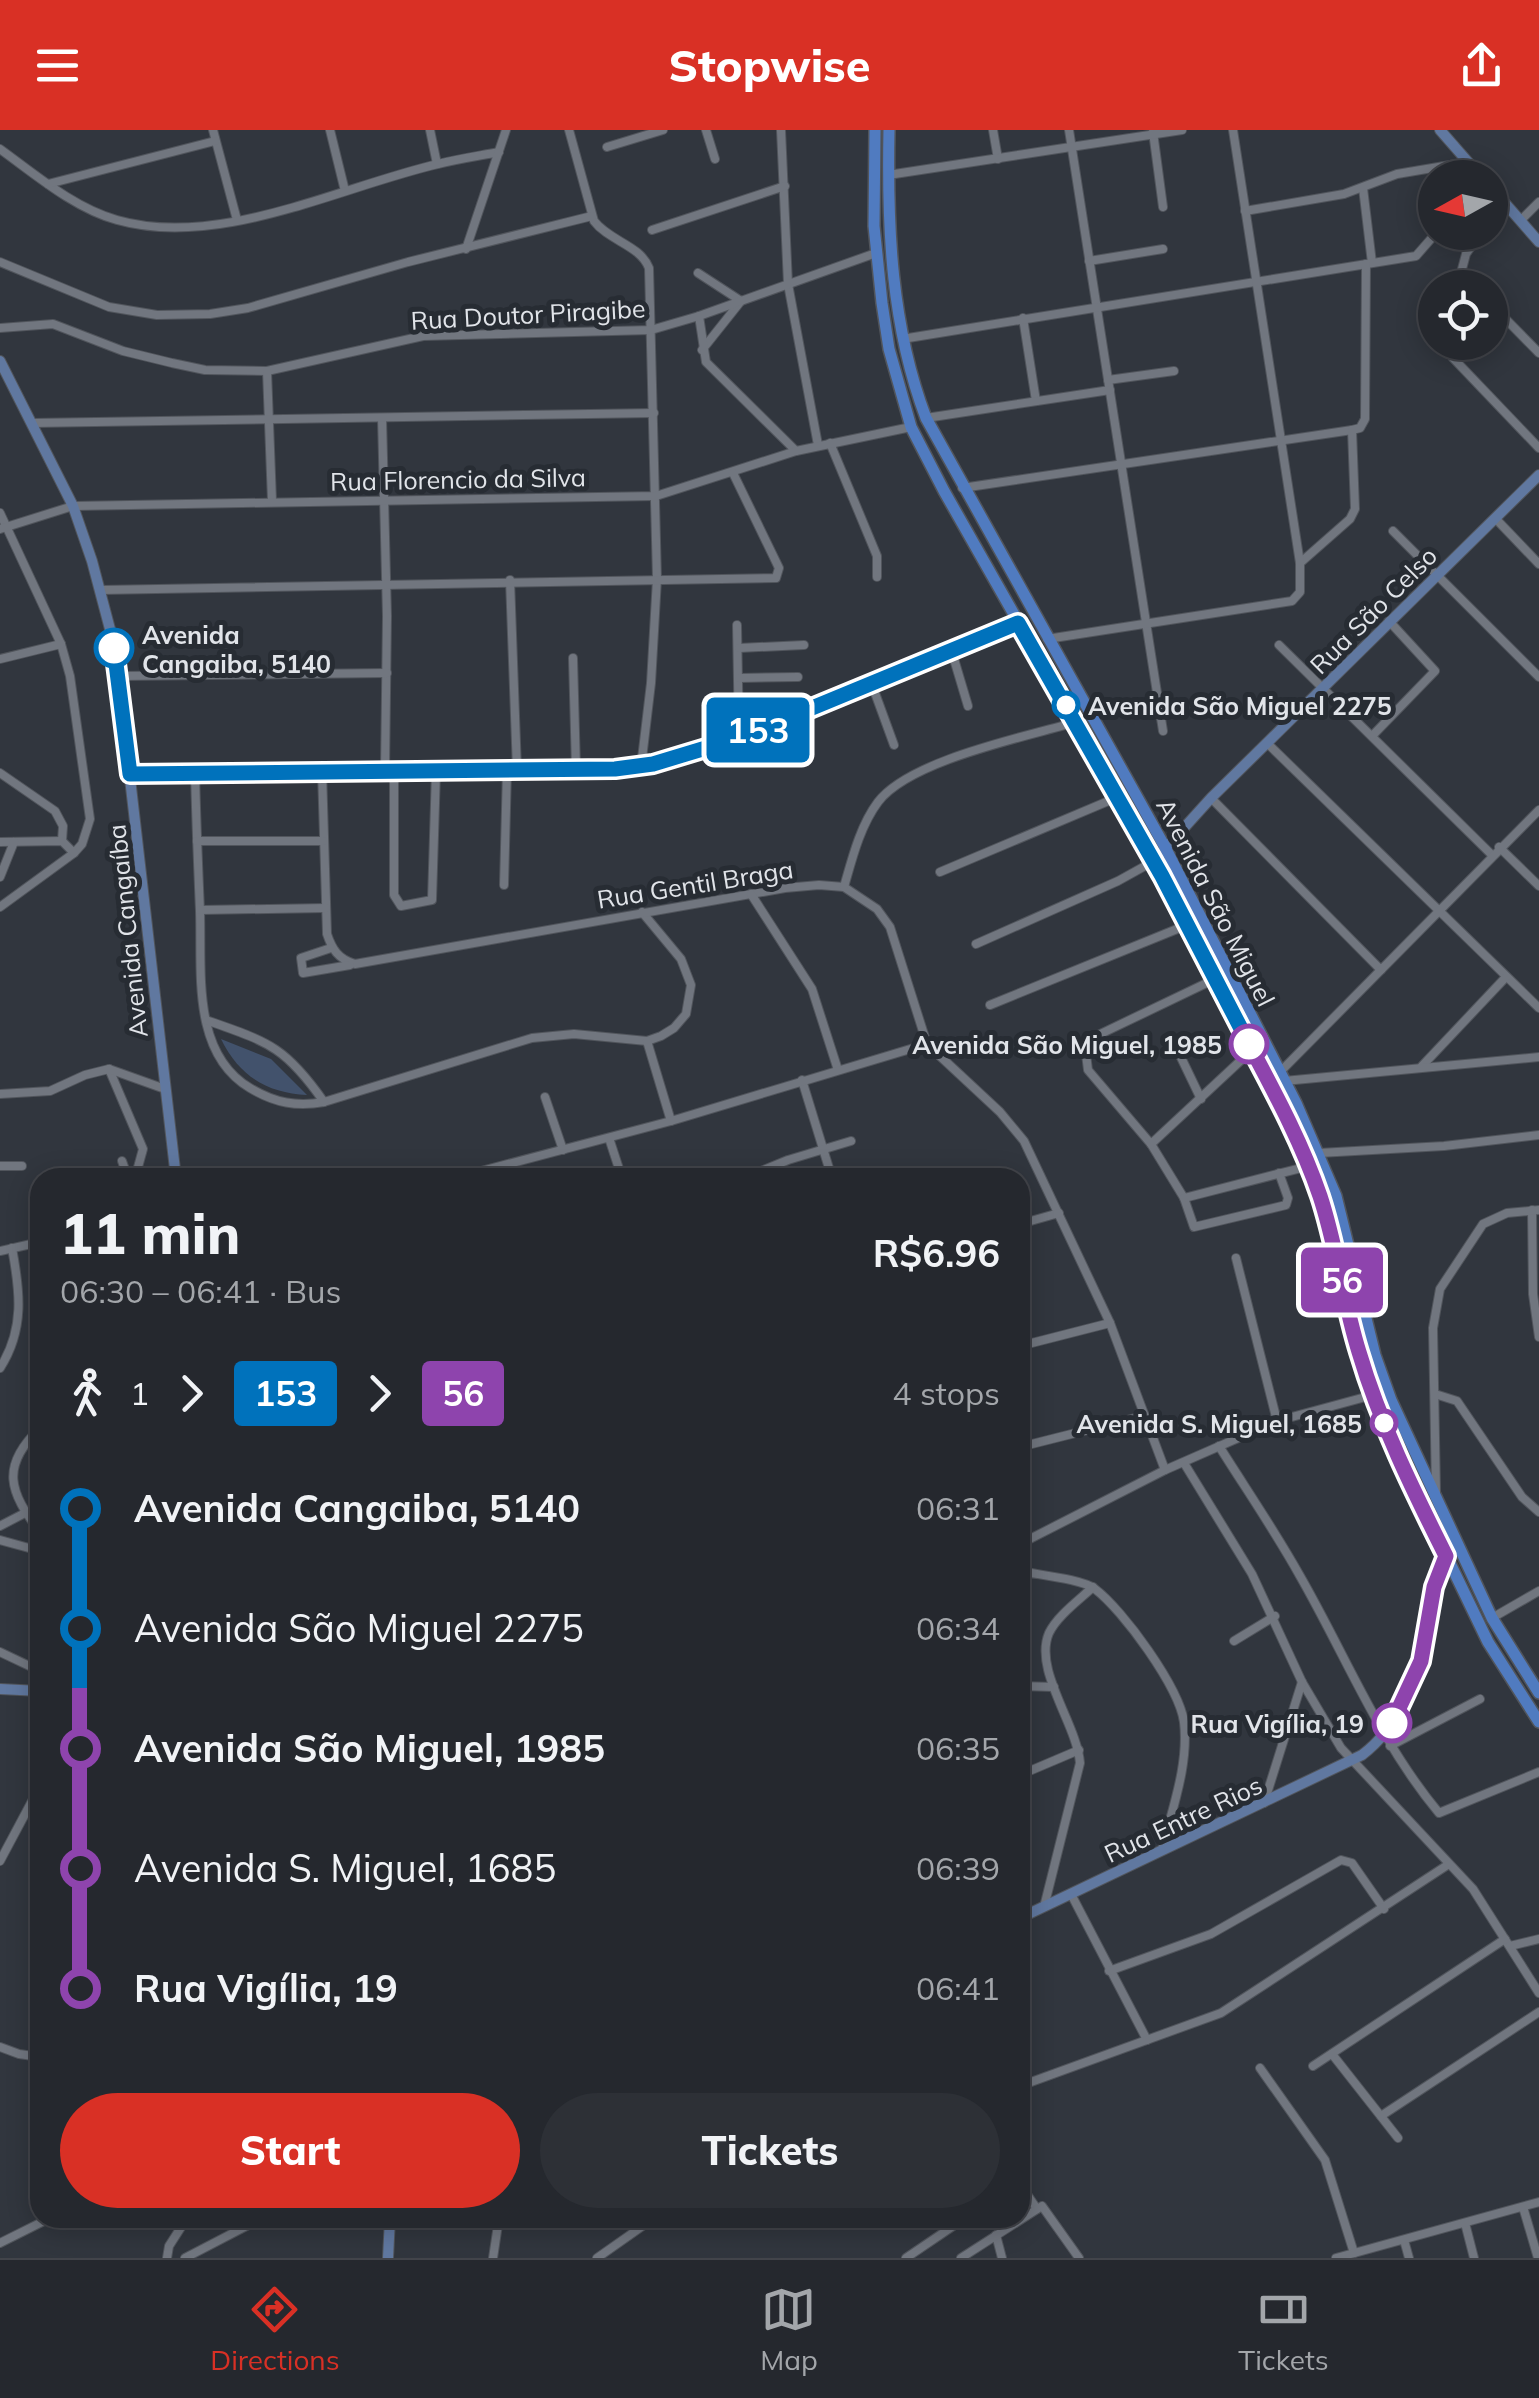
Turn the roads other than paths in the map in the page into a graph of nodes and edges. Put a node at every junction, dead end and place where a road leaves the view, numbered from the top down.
1 (212, 130) edge
2 (330, 130) edge
3 (430, 130) edge
4 (506, 130) edge
5 (570, 130) edge
6 (663, 130) edge
7 (706, 130) edge
8 (781, 130) edge
9 (875, 130) edge
10 (889, 130) edge
11 (993, 130) edge
12 (1069, 130) edge
13 (1182, 130) edge
14 (1234, 130) edge
15 (1440, 130) edge
16 (1153, 132) edge
17 (215, 141) junction
18 (607, 147) dead end
19 (0, 149) edge
20 (1072, 149) junction
21 (498, 152) junction
22 (715, 159) dead end
23 (998, 159) junction
24 (1466, 160) edge
25 (437, 164) junction
26 (1418, 170) edge
27 (888, 175) junction
28 (48, 184) junction
29 (785, 186) junction
30 (1363, 188) junction
31 (345, 191) junction
32 (1539, 202) edge
33 (1162, 207) dead end
34 (1508, 207) edge
35 (1246, 212) junction
36 (592, 216) junction
37 (238, 220) junction
38 (1520, 220) junction
39 (652, 230) dead end
40 (1539, 242) edge
41 (466, 249) junction
42 (1163, 249) dead end
43 (1421, 250) edge
44 (876, 253) junction
45 (0, 262) edge
46 (1090, 262) junction
47 (1369, 264) junction
48 (698, 273) dead end
49 (1255, 282) junction
50 (788, 284) junction
51 (741, 301) junction
52 (1097, 308) junction
53 (698, 316) junction
54 (1023, 318) junction
55 (1508, 322) edge
56 (0, 328) edge
57 (651, 330) junction
58 (902, 339) junction
59 (702, 350) junction
60 (1539, 353) edge
61 (1455, 360) edge
62 (0, 361) edge
63 (267, 371) junction
64 (1174, 371) dead end
65 (1109, 385) junction
66 (1036, 402) junction
67 (654, 413) junction
68 (382, 418) junction
69 (926, 418) junction
70 (269, 420) junction
71 (31, 423) junction
72 (911, 427) junction
73 (1352, 430) junction
74 (1280, 442) junction
75 (830, 443) junction
76 (818, 445) junction
77 (1539, 448) edge
78 (796, 450) junction
79 (1122, 464) junction
80 (733, 473) junction
81 (1539, 475) edge
82 (962, 488) junction
83 (656, 496) junction
84 (272, 500) junction
85 (382, 501) junction
86 (73, 506) junction
87 (0, 513) edge
88 (1495, 518) junction
89 (3, 528) edge
90 (1394, 530) dead end
91 (1300, 563) junction
92 (1539, 564) edge
93 (1437, 575) junction
94 (877, 576) dead end
95 (657, 579) junction
96 (510, 580) junction
97 (385, 584) junction
98 (100, 590) junction
99 (1389, 621) junction
100 (1018, 623) junction
101 (738, 624) dead end
102 (1146, 624) junction
103 (1047, 638) junction
104 (61, 644) junction
105 (1279, 645) dead end
106 (804, 646) dead end
107 (739, 648) junction
108 (951, 649) junction
109 (574, 658) dead end
110 (0, 659) edge
111 (387, 673) junction
112 (118, 676) junction
113 (798, 677) dead end
114 (1539, 677) edge
115 (739, 678) junction
116 (871, 682) junction
117 (1324, 687) junction
118 (968, 706) dead end
119 (1076, 722) junction
120 (1162, 732) dead end
121 (1372, 734) junction
122 (739, 738) junction
123 (1267, 743) junction
124 (894, 744) dead end
125 (641, 767) junction
126 (576, 769) junction
127 (512, 770) junction
128 (195, 771) junction
129 (322, 771) junction
130 (390, 771) junction
131 (436, 771) junction
132 (0, 773) edge
133 (130, 774) junction
134 (1118, 797) junction
135 (1211, 798) junction
136 (1539, 810) edge
137 (323, 840) junction
138 (62, 841) junction
139 (197, 841) junction
140 (0, 842) edge
141 (14, 842) junction
142 (1166, 850) junction
143 (1496, 851) junction
144 (74, 853) junction
145 (1154, 861) junction
146 (940, 872) dead end
147 (0, 877) edge
148 (504, 886) dead end
149 (1539, 886) edge
150 (844, 888) junction
151 (751, 894) junction
152 (0, 907) edge
153 (326, 908) junction
154 (200, 910) junction
155 (1437, 910) junction
156 (642, 912) junction
157 (1187, 925) junction
158 (976, 944) dead end
159 (331, 948) junction
160 (355, 964) junction
161 (1381, 970) junction
162 (1506, 977) junction
163 (1215, 979) junction
164 (990, 1005) dead end
165 (1539, 1008) edge
166 (206, 1020) junction
167 (647, 1040) junction
168 (927, 1044) junction
169 (1176, 1047) dead end
170 (1252, 1050) junction
171 (1539, 1057) edge
172 (1422, 1066) junction
173 (109, 1069) junction
174 (838, 1070) junction
175 (1282, 1076) junction
176 (802, 1080) junction
177 (165, 1089) junction
178 (0, 1094) edge
179 (545, 1097) dead end
180 (1201, 1099) junction
181 (324, 1102) junction
182 (671, 1121) junction
183 (1539, 1135) edge
184 (609, 1138) junction
185 (851, 1142) dead end
186 (1151, 1144) junction
187 (563, 1150) junction
188 (822, 1150) junction
189 (1319, 1153) junction
190 (122, 1161) dead end
191 (0, 1166) edge
192 (22, 1166) dead end
193 (1309, 1166) junction
194 (126, 1168) edge
195 (136, 1168) edge
196 (175, 1168) edge
197 (494, 1168) edge
198 (619, 1168) edge
199 (772, 1168) edge
200 (828, 1168) edge
201 (1279, 1173) junction
202 (1184, 1198) junction
203 (1536, 1210) edge
204 (1059, 1212) junction
205 (1030, 1221) edge
206 (30, 1244) edge
207 (12, 1248) junction
208 (0, 1251) edge
209 (1236, 1258) dead end
210 (1110, 1323) junction
211 (1539, 1337) edge
212 (1030, 1343) edge
213 (0, 1368) edge
214 (1435, 1394) junction
215 (1374, 1396) junction
216 (1143, 1416) junction
217 (1278, 1421) junction
218 (30, 1440) edge
219 (1030, 1444) edge
220 (1219, 1446) junction
221 (1184, 1463) junction
222 (1164, 1470) junction
223 (1436, 1502) junction
224 (1539, 1512) edge
225 (25, 1513) junction
226 (30, 1519) edge
227 (0, 1526) edge
228 (1030, 1539) edge
229 (0, 1540) edge
230 (1457, 1544) junction
231 (30, 1548) edge
232 (1446, 1556) junction
233 (1030, 1573) edge
234 (1092, 1587) junction
235 (1539, 1591) edge
236 (1274, 1616) junction
237 (1492, 1618) junction
238 (1234, 1641) dead end
239 (0, 1652) edge
240 (30, 1666) edge
241 (1302, 1682) junction
242 (1030, 1686) edge
243 (1054, 1687) junction
244 (0, 1689) edge
245 (30, 1690) edge
246 (1539, 1693) edge
247 (1480, 1699) dead end
248 (1539, 1722) edge
249 (1382, 1742) junction
250 (1079, 1750) junction
251 (1357, 1758) junction
252 (1030, 1770) edge
253 (1539, 1772) edge
254 (1264, 1803) junction
255 (30, 1804) edge
256 (1162, 1852) junction
257 (0, 1860) edge
258 (1449, 1864) junction
259 (1070, 1894) junction
260 (1044, 1907) junction
261 (1384, 1910) junction
262 (1030, 1913) edge
263 (1537, 1940) edge
264 (1511, 1943) junction
265 (1109, 1971) junction
266 (1539, 1993) edge
267 (1539, 2012) edge
268 (1148, 2040) junction
269 (1, 2048) edge
270 (1332, 2054) junction
271 (30, 2055) edge
272 (1312, 2066) dead end
273 (1260, 2068) dead end
274 (1030, 2082) edge
275 (1381, 2116) junction
276 (1398, 2138) dead end
277 (1030, 2199) edge
278 (1539, 2202) edge
279 (1524, 2207) junction
280 (1037, 2209) junction
281 (1030, 2213) edge
282 (1465, 2224) junction
283 (30, 2228) edge
284 (181, 2228) edge
285 (243, 2228) edge
286 (390, 2228) edge
287 (497, 2228) edge
288 (640, 2228) edge
289 (950, 2228) edge
290 (1007, 2228) edge
291 (996, 2235) junction
292 (1404, 2240) junction
293 (0, 2243) edge
294 (1354, 2253) junction
295 (167, 2258) edge
296 (185, 2258) edge
297 (388, 2258) edge
298 (492, 2258) edge
299 (597, 2258) edge
300 (906, 2258) edge
301 (962, 2258) edge
302 (1002, 2258) edge
303 (1079, 2258) edge
304 (1339, 2258) edge
305 (1409, 2258) edge
306 (1474, 2258) edge
307 (1538, 2258) edge

1 - 17 street
2 - 31 street
3 - 25 street
4 - 21 street
5 - 36 street
6 - 18 street
7 - 22 street
8 - 29 street
9 - 44 main road, Avenida São Miguel
10 - 27 main road, Avenida São Miguel
11 - 23 street
12 - 20 street
13 - 16 street
14 - 35 street
15 - 24 street
16 - 20 street
16 - 33 street
17 - 28 street
17 - 37 street
19 - 28 street
20 - 23 street
20 - 46 street
21 - 25 street
21 - 41 street
23 - 27 street
25 - 31 street
26 - 30 street
27 - 58 main road, Avenida São Miguel
28 - 37 street
29 - 39 street
29 - 50 street
30 - 35 street
30 - 47 street
31 - 37 street
32 - 38 street
34 - 38 street
35 - 49 street
36 - 41 street
36 - 57 street
38 - 40 street
41 - 45 street
42 - 46 street
43 - 47 street
44 - 50 street, Rua Doutor Piragibe
44 - 72 main road, Avenida São Miguel
46 - 52 street
47 - 49 street
47 - 73 street
48 - 51 street
49 - 52 street
49 - 74 street
50 - 51 street, Rua Doutor Piragibe
50 - 76 street
51 - 53 street, Rua Doutor Piragibe
51 - 59 street
52 - 54 street
52 - 65 street
53 - 57 street, Rua Doutor Piragibe
53 - 59 street
54 - 58 street
54 - 66 street
55 - 60 street
56 - 63 street, Rua Doutor Piragibe
57 - 63 street, Rua Doutor Piragibe
57 - 67 street
58 - 69 main road, Avenida São Miguel
59 - 78 street
61 - 77 street
62 - 71 street, Avenida Cangaíba
63 - 70 street
64 - 65 street
65 - 66 street
65 - 79 street
66 - 69 street
67 - 68 street
67 - 83 street
68 - 70 street
68 - 85 street
69 - 82 main road, Avenida São Miguel
70 - 71 street
70 - 84 street
71 - 86 street, Avenida Cangaíba
72 - 75 street, Rua Florencio da Silva
72 - 100 main road, Avenida São Miguel
73 - 74 street
73 - 91 street
74 - 79 street
74 - 91 street
75 - 76 street, Rua Florencio da Silva
75 - 94 street
76 - 78 street, Rua Florencio da Silva
78 - 80 street, Rua Florencio da Silva
79 - 82 street
79 - 102 street
80 - 83 street, Rua Florencio da Silva
80 - 95 street
81 - 88 street, Rua São Celso
82 - 103 main road, Avenida São Miguel
83 - 85 street, Rua Florencio da Silva
83 - 95 street
84 - 85 street, Rua Florencio da Silva
84 - 86 street, Rua Florencio da Silva
85 - 97 street
86 - 89 street, Rua Florencio da Silva
86 - 98 street, Avenida Cangaíba
87 - 89 street
88 - 92 street
88 - 93 street, Rua São Celso
89 - 104 street
90 - 93 street
91 - 102 street
93 - 99 street, Rua São Celso
93 - 114 street
95 - 96 street
95 - 125 street
96 - 97 street
96 - 127 street
97 - 98 street
97 - 111 street
98 - 112 street, Avenida Cangaíba
99 - 117 street, Rua São Celso
99 - 121 street
100 - 108 street
100 - 119 main road, Avenida São Miguel
101 - 107 street
102 - 103 street
102 - 120 street
103 - 142 main road, Avenida São Miguel
104 - 110 street
104 - 144 street
105 - 117 street
106 - 107 street
107 - 115 street
108 - 116 street
108 - 118 street
109 - 126 street
111 - 112 street
111 - 130 street
112 - 133 street, Avenida Cangaíba
113 - 115 street
115 - 122 street
116 - 122 street
116 - 124 street
117 - 121 street
117 - 123 street, Rua São Celso
119 - 134 main road, Avenida São Miguel
119 - 150 street
121 - 143 street
122 - 125 street
123 - 135 street, Rua São Celso
123 - 155 street
125 - 126 street
126 - 127 street
127 - 131 street
127 - 148 street
128 - 129 street
128 - 133 street
128 - 139 street
129 - 130 street
129 - 137 street
130 - 131 street
130 - 131 street
132 - 138 street
133 - 177 street, Avenida Cangaíba
134 - 145 main road, Avenida São Miguel
134 - 146 street
135 - 142 street, Rua São Celso
135 - 161 street
136 - 143 street
137 - 139 street
137 - 153 street
138 - 141 street
138 - 144 street
139 - 154 street
140 - 141 street
141 - 147 street
142 - 145 street, Rua São Celso
142 - 175 main road, Avenida São Miguel
143 - 149 street
143 - 155 street
144 - 152 street
145 - 157 main road, Avenida São Miguel
145 - 158 street
150 - 151 street, Rua Gentil Braga
150 - 168 street
151 - 156 street, Rua Gentil Braga
151 - 174 street
153 - 154 street
153 - 159 street
154 - 166 street
155 - 161 street
155 - 162 street
156 - 160 street, Rua Gentil Braga
156 - 167 street
157 - 163 main road, Avenida São Miguel
157 - 164 street
159 - 160 street
159 - 160 street, Rua Gentil Braga
161 - 175 street
162 - 165 street
162 - 172 street
163 - 170 main road, Avenida São Miguel
163 - 186 street
166 - 181 street
166 - 181 street
167 - 181 street
167 - 182 street
168 - 174 street
168 - 204 street
169 - 180 street
170 - 180 street
170 - 193 main road, Avenida São Miguel
171 - 172 street
172 - 175 street
173 - 177 street
173 - 178 street
173 - 195 street
174 - 176 street
175 - 189 main road, Avenida São Miguel
176 - 182 street
176 - 188 street
177 - 196 street, Avenida Cangaíba
179 - 187 street
180 - 186 street
182 - 184 street
183 - 189 street
184 - 187 street
184 - 198 street
185 - 188 street
186 - 202 street
187 - 197 street
188 - 199 street
188 - 200 street
189 - 223 main road, Avenida São Miguel
190 - 194 street
191 - 192 street
193 - 201 street
193 - 215 main road, Avenida São Miguel
201 - 202 street
201 - 202 street
203 - 211 street
203 - 214 street
204 - 205 street
204 - 210 street
206 - 207 street
207 - 208 street
207 - 213 street
209 - 217 street
210 - 212 street
210 - 216 street
214 - 223 street
214 - 224 street
215 - 217 street
215 - 232 main road, Avenida São Miguel
216 - 219 street
216 - 222 street
217 - 220 street
218 - 225 street
220 - 221 street
220 - 249 street
221 - 222 street
221 - 236 street
222 - 228 street
223 - 230 main road, Avenida São Miguel
225 - 226 street
225 - 227 street
229 - 231 street
230 - 232 street
230 - 237 main road, Avenida São Miguel
232 - 248 main road, Avenida São Miguel
232 - 249 street
233 - 234 street
234 - 243 street
234 - 256 street
235 - 237 street
236 - 238 street
236 - 241 street
237 - 246 main road, Avenida São Miguel
239 - 240 street
241 - 251 street
241 - 254 street
242 - 243 street
243 - 250 street
244 - 245 street
247 - 249 street
249 - 251 street, Rua Entre Rios
249 - 253 street
250 - 252 street
250 - 260 street
251 - 254 street, Rua Entre Rios
251 - 258 street
254 - 256 street, Rua Entre Rios
255 - 257 street
256 - 259 street, Rua Entre Rios
258 - 261 street
258 - 264 street
259 - 260 street, Rua Entre Rios
259 - 265 street
260 - 262 street, Rua Entre Rios
261 - 265 street
261 - 268 street
263 - 264 street
264 - 266 street
264 - 270 street
265 - 268 street
267 - 275 street
268 - 274 street
269 - 271 street
270 - 272 street
270 - 275 street
273 - 294 street
275 - 276 street
277 - 280 street
278 - 279 street
279 - 282 street
279 - 307 street
280 - 281 street
280 - 303 street
282 - 292 street
282 - 306 street
283 - 293 street
284 - 295 street
285 - 296 street
286 - 297 street
287 - 298 street
288 - 299 street
289 - 300 street
290 - 291 street
291 - 301 street
291 - 302 street
292 - 294 street
292 - 305 street
294 - 304 street

